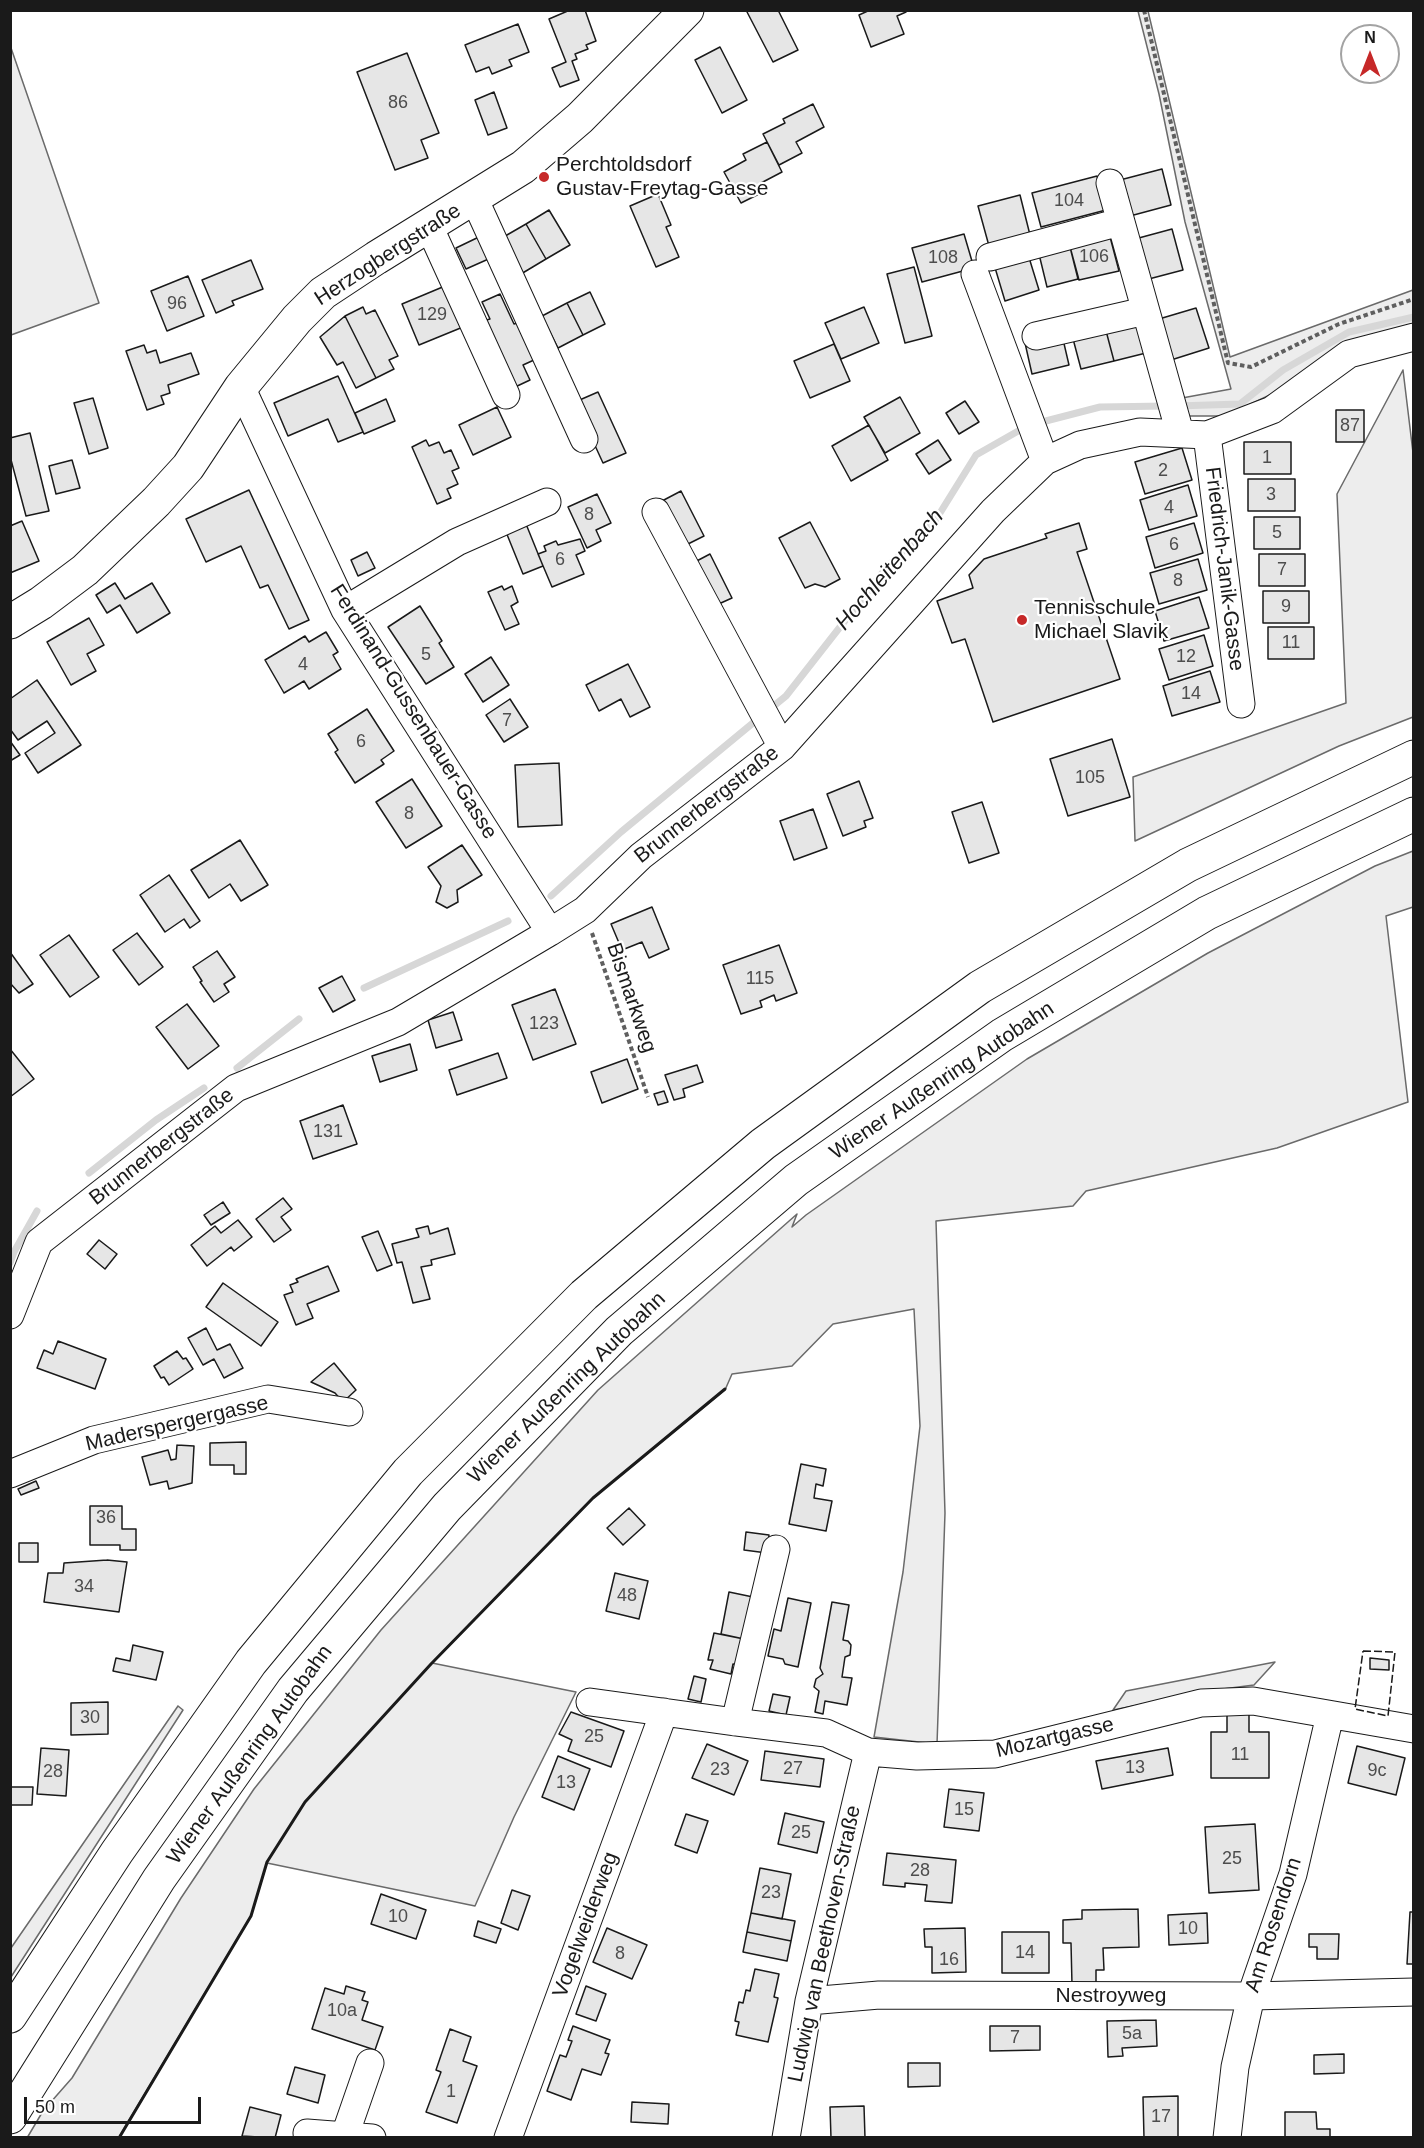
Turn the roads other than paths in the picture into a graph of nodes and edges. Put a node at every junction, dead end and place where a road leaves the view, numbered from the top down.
1 (687, 10) edge
2 (1110, 183) dead end
3 (474, 198) junction
4 (1120, 222) junction
5 (429, 226) junction
6 (1145, 311) junction
7 (1036, 336) dead end
8 (1413, 337) edge
9 (241, 387) junction
10 (506, 395) dead end
11 (1175, 414) junction
12 (1207, 435) junction
13 (584, 439) dead end
14 (1045, 461) junction
15 (547, 502) dead end
16 (656, 512) dead end
17 (345, 610) junction
18 (10, 622) edge
19 (1241, 704) dead end
20 (771, 726) junction
21 (1413, 757) edge
22 (1413, 814) edge
23 (550, 932) junction
24 (10, 1315) edge
25 (349, 1412) dead end
26 (10, 1474) edge
27 (776, 1549) dead end
28 (590, 1702) dead end
29 (664, 1712) junction
30 (1330, 1715) junction
31 (735, 1722) junction
32 (1413, 1729) edge
33 (867, 1752) junction
34 (1413, 1992) edge
35 (1251, 1996) junction
36 (809, 2001) junction
37 (10, 2016) edge
38 (370, 2063) dead end
39 (10, 2117) edge
40 (308, 2133) dead end
41 (345, 2135) junction
42 (372, 2138) edge
43 (508, 2138) edge
44 (786, 2138) edge
45 (1227, 2138) edge

1 - 3 main road, Herzogbergstraße
2 - 4 street
3 - 5 main road, Herzogbergstraße
3 - 13 street
4 - 6 street
4 - 14 street
5 - 9 main road, Herzogbergstraße
5 - 10 street
6 - 7 street
6 - 11 street
8 - 12 street, Brunnerbergstraße
9 - 17 street, Ferdinand-Gussenbauer-Gasse
9 - 18 main road, Herzogbergstraße
11 - 12 street, Brunnerbergstraße
11 - 14 street, Brunnerbergstraße
12 - 19 street, Friedrich-Janik-Gasse
14 - 20 street, Brunnerbergstraße
15 - 17 street
16 - 20 street
17 - 23 street, Ferdinand-Gussenbauer-Gasse
20 - 23 street, Brunnerbergstraße
21 - 37 main road
22 - 39 main road, Wiener Außenring Autobahn
23 - 24 street, Brunnerbergstraße
25 - 26 street, Maderspergergasse
27 - 31 street
28 - 29 street, Mozartgasse
29 - 31 street, Mozartgasse
29 - 43 street, Vogelweiderweg
30 - 32 street, Mozartgasse
30 - 33 street, Mozartgasse
30 - 35 street, Am Rosendorn
31 - 33 street, Mozartgasse
33 - 36 street, Ludwig van Beethoven-Straße
34 - 35 street, Nestroyweg
35 - 36 street, Nestroyweg
35 - 45 street, Am Rosendorn
36 - 44 street, Ludwig van Beethoven-Straße
38 - 41 street
40 - 41 street
41 - 42 street

